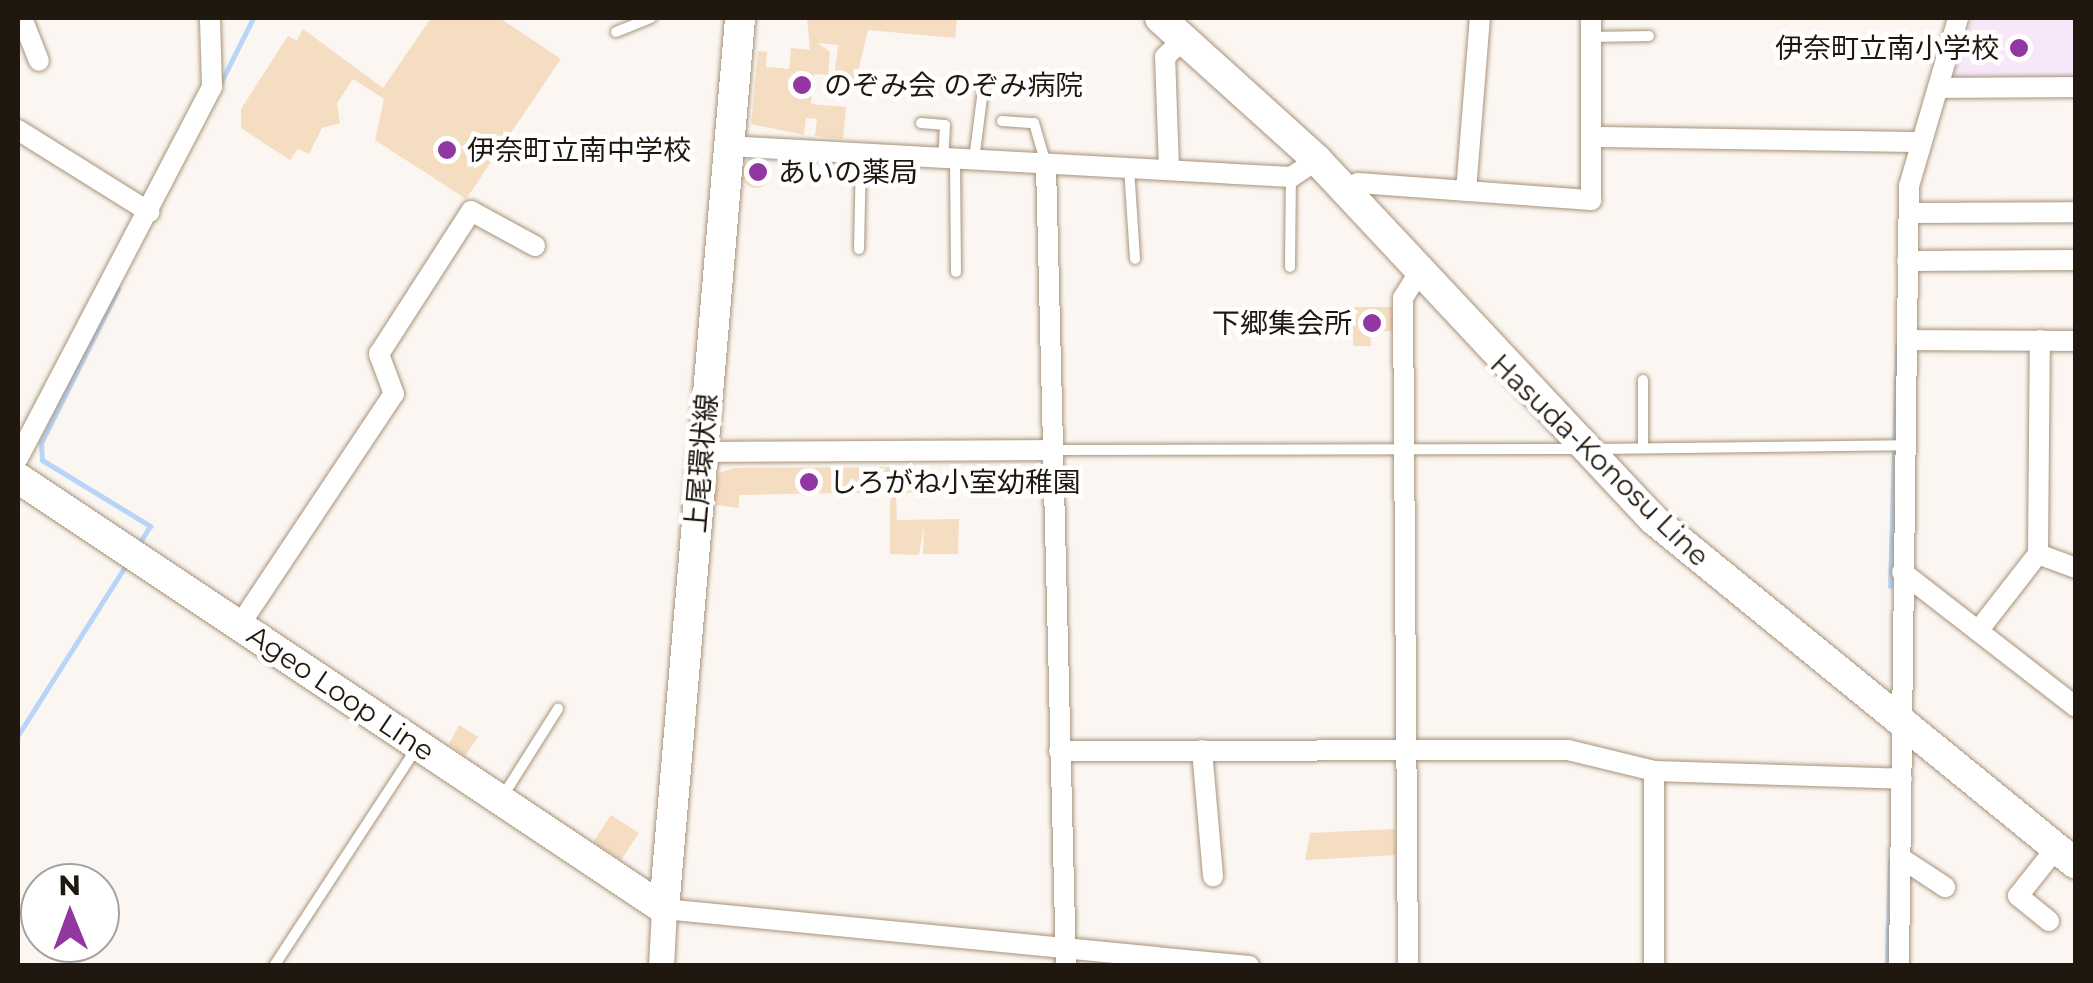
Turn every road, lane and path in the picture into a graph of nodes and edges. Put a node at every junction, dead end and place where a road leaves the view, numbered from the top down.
1 (22, 18) edge
2 (210, 18) edge
3 (651, 18) edge
4 (740, 18) edge
5 (1160, 18) edge
6 (1480, 18) edge
7 (1958, 18) edge
8 (1591, 27) edge
9 (616, 32) dead end
10 (1649, 36) dead end
11 (1184, 38) junction
12 (39, 62) dead end
13 (984, 82) dead end
14 (2076, 87) edge
15 (1938, 88) junction
16 (1002, 120) dead end
17 (922, 123) dead end
18 (18, 130) edge
19 (1595, 137) junction
20 (1920, 142) junction
21 (727, 146) junction
22 (861, 154) junction
23 (957, 160) junction
24 (1317, 160) junction
25 (1046, 165) junction
26 (1129, 167) junction
27 (1169, 169) junction
28 (1291, 178) junction
29 (1466, 191) junction
30 (1346, 192) junction
31 (149, 212) junction
32 (2076, 212) edge
33 (1909, 213) junction
34 (535, 246) dead end
35 (860, 249) dead end
36 (1135, 259) dead end
37 (1908, 260) junction
38 (2076, 260) edge
39 (1290, 268) dead end
40 (956, 272) dead end
41 (1417, 276) junction
42 (1907, 340) junction
43 (2040, 340) junction
44 (2076, 341) edge
45 (1644, 380) dead end
46 (1904, 445) junction
47 (1405, 446) junction
48 (1643, 448) junction
49 (1052, 450) junction
50 (1581, 450) junction
51 (702, 452) junction
52 (18, 458) edge
53 (18, 478) edge
54 (2038, 554) junction
55 (2076, 568) edge
56 (1902, 572) junction
57 (239, 626) junction
58 (1978, 631) junction
59 (2076, 707) edge
60 (558, 709) dead end
61 (1900, 725) junction
62 (418, 745) junction
63 (1202, 750) junction
64 (1405, 750) junction
65 (1058, 751) junction
66 (1654, 771) junction
67 (1902, 779) junction
68 (501, 800) junction
69 (2066, 856) edge
70 (1901, 858) junction
71 (1212, 877) dead end
72 (1945, 887) dead end
73 (664, 909) junction
74 (2049, 921) dead end
75 (1065, 956) edge
76 (274, 966) edge
77 (661, 966) edge
78 (1248, 966) edge
79 (1408, 966) edge
80 (1654, 966) edge
81 (1899, 966) edge

1 - 12 street
2 - 31 street
3 - 9 lane
4 - 21 main road, 上尾環状線
5 - 11 main road, Hasuda-Konosu Line
6 - 29 street
7 - 15 street
8 - 10 lane
8 - 19 street
11 - 24 main road, Hasuda-Konosu Line
11 - 27 street
13 - 23 lane
14 - 15 street
15 - 20 street
16 - 25 lane
17 - 23 lane
18 - 31 street
19 - 20 street
19 - 29 street
20 - 33 street
21 - 22 street
21 - 51 main road, 上尾環状線
22 - 23 street
22 - 35 lane
23 - 25 street
23 - 40 lane
24 - 28 street
24 - 30 main road, Hasuda-Konosu Line
25 - 26 street
25 - 49 street
26 - 27 street
26 - 36 lane
27 - 28 street
28 - 39 lane
29 - 30 street
30 - 41 main road, Hasuda-Konosu Line
31 - 52 street
32 - 33 street
33 - 37 street
34 - 57 street
37 - 38 street
37 - 42 street
41 - 47 street
41 - 50 main road, Hasuda-Konosu Line
42 - 43 street
42 - 46 street
43 - 44 street
43 - 54 street
45 - 48 lane
46 - 48 lane
46 - 56 street
47 - 49 lane
47 - 50 lane
47 - 64 street
48 - 50 lane
49 - 51 street
49 - 65 street
50 - 61 main road, Hasuda-Konosu Line
51 - 73 main road, 上尾環状線
53 - 57 main road, Ageo Loop Line
54 - 55 street
54 - 58 street
56 - 58 street
56 - 61 street
57 - 62 main road, Ageo Loop Line
58 - 59 street
60 - 68 lane
61 - 67 street
61 - 69 main road, Hasuda-Konosu Line
62 - 68 main road, Ageo Loop Line
62 - 76 lane
63 - 64 street
63 - 65 street
63 - 71 street
64 - 66 street
64 - 79 street
65 - 75 street
66 - 67 street
66 - 80 street
67 - 70 street
68 - 73 main road, Ageo Loop Line
69 - 74 street
70 - 72 street
70 - 81 street
73 - 75 street
73 - 77 street
75 - 78 street

